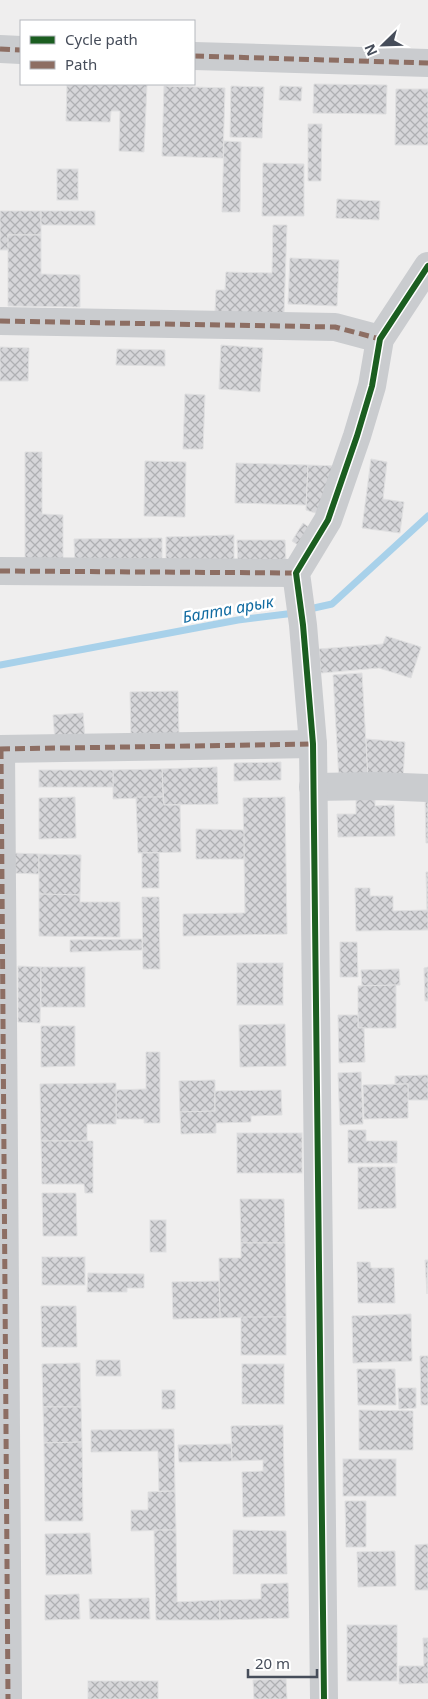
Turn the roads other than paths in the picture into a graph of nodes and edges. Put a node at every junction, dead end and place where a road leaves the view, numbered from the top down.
1 (0, 49) edge
2 (20, 50) edge
3 (195, 56) edge
4 (428, 63) edge
5 (428, 266) edge
6 (0, 321) edge
7 (380, 339) junction
8 (0, 571) edge
9 (296, 573) junction
10 (313, 744) junction
11 (1, 749) edge
12 (313, 787) junction
13 (428, 788) edge
14 (8, 1699) edge
15 (324, 1699) edge

1 - 2 street
3 - 4 street
5 - 7 street
6 - 7 street
7 - 9 street
8 - 9 street
9 - 10 street
10 - 11 street
10 - 12 street
11 - 14 street
12 - 13 street
12 - 15 street

